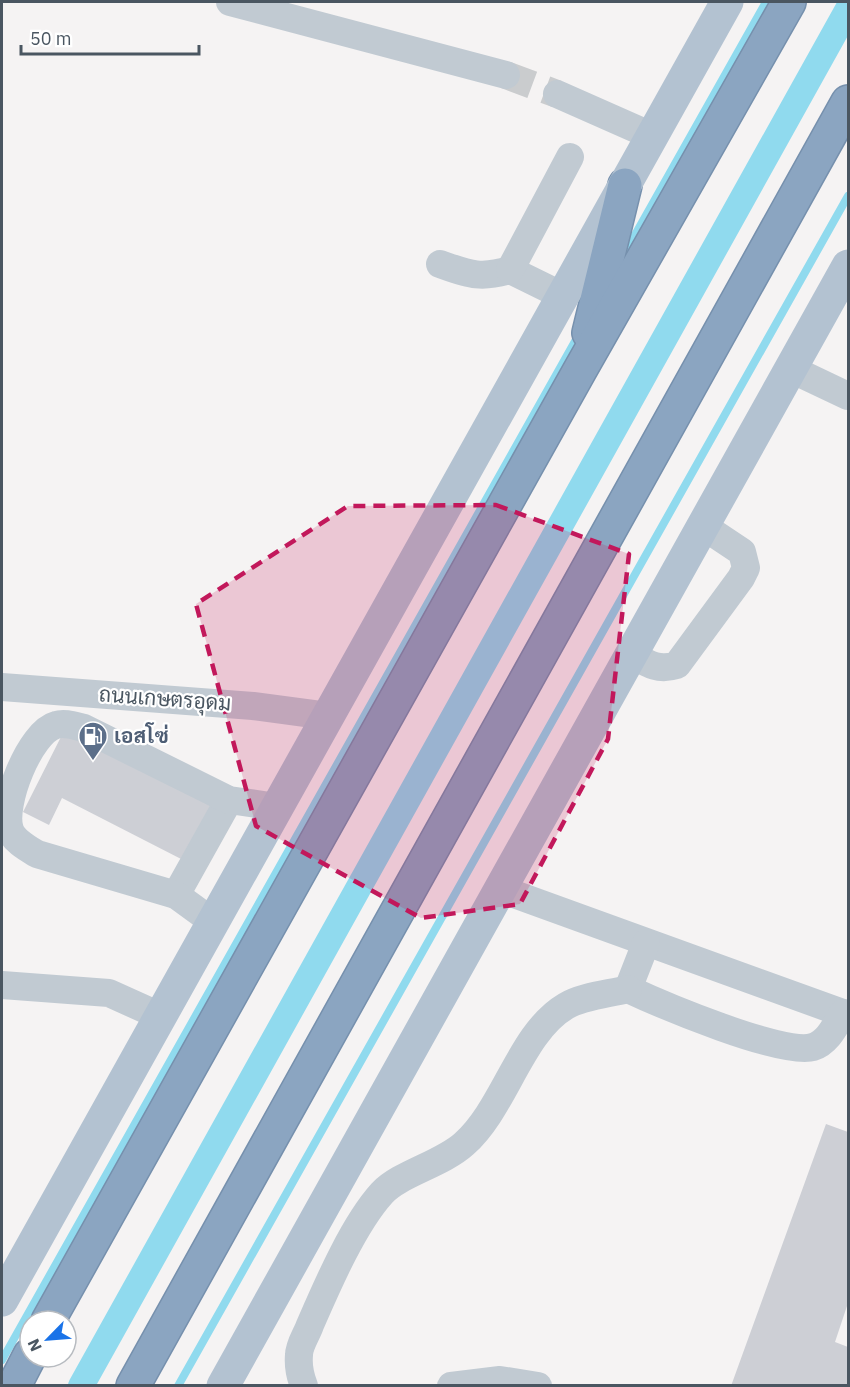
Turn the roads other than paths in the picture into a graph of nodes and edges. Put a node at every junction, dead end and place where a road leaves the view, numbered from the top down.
1 (230, 2) edge
2 (727, 2) edge
3 (789, 2) edge
4 (506, 75) tunnel mouth
5 (557, 94) tunnel mouth
6 (849, 102) edge
7 (652, 136) junction
8 (570, 157) dead end
9 (625, 185) junction
10 (440, 264) dead end
11 (849, 266) edge
12 (510, 270) junction
13 (563, 296) junction
14 (791, 369) junction
15 (580, 370) junction
16 (849, 396) edge
17 (703, 526) junction
18 (632, 654) junction
19 (2, 687) edge
20 (328, 716) junction
21 (229, 800) junction
22 (277, 807) junction
23 (500, 889) junction
24 (176, 895) junction
25 (213, 922) junction
26 (646, 943) junction
27 (2, 985) edge
28 (628, 989) junction
29 (846, 1014) edge
30 (160, 1016) junction
31 (2, 1296) edge
32 (55, 1309) edge
33 (23, 1369) edge
34 (14, 1386) edge
35 (133, 1386) edge
36 (223, 1386) edge
37 (304, 1386) edge
38 (450, 1386) edge
39 (538, 1386) edge

1 - 4 street
2 - 7 main road
3 - 15 highway
5 - 7 street
6 - 35 highway
7 - 9 main road
8 - 12 street
9 - 13 main road
9 - 15 highway
10 - 12 street
11 - 14 main road
12 - 13 street
13 - 20 main road
14 - 16 street
14 - 17 main road
15 - 32 highway
17 - 18 main road
17 - 18 street
18 - 23 main road
19 - 20 street, ถนนเกษตรอุดม
20 - 22 main road
21 - 22 street
21 - 24 street
21 - 24 street
22 - 25 main road
23 - 26 street
23 - 36 main road
24 - 25 street
25 - 30 main road
26 - 28 street
26 - 29 street
27 - 30 street
28 - 29 street
28 - 37 street
30 - 31 main road
33 - 34 highway
38 - 39 street

